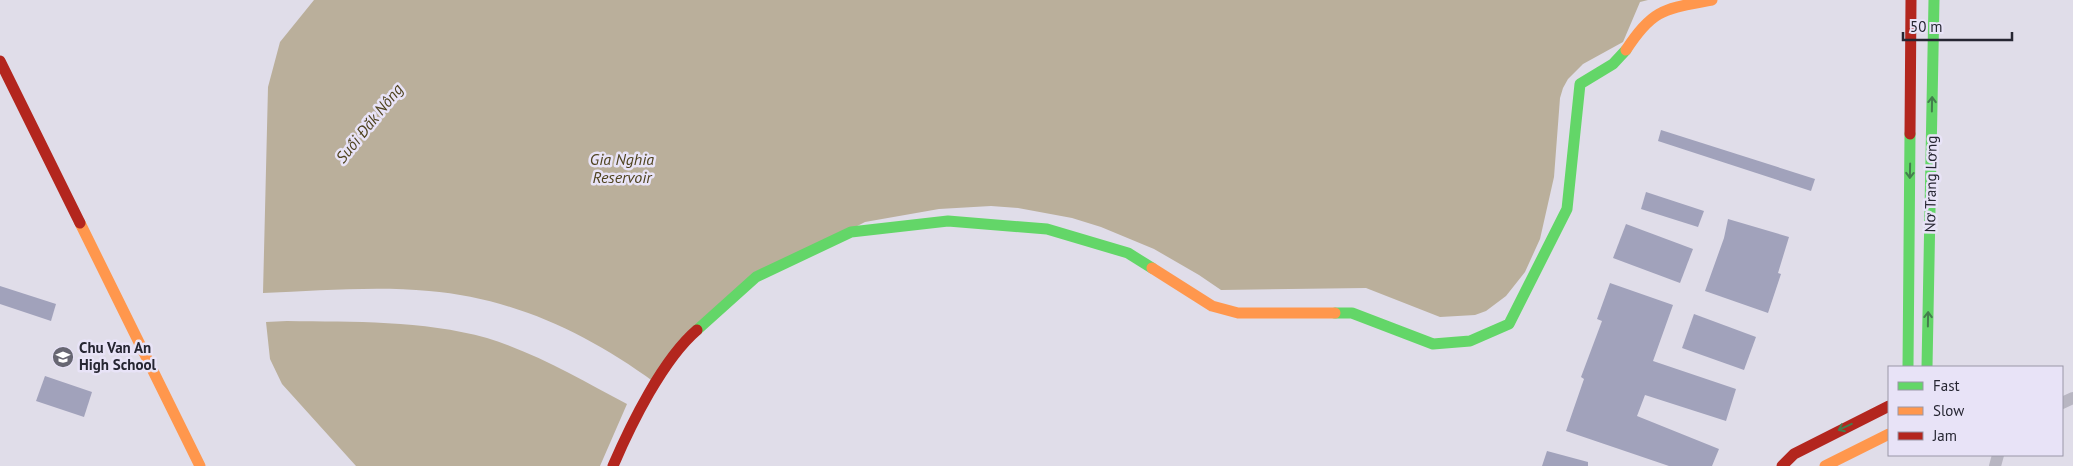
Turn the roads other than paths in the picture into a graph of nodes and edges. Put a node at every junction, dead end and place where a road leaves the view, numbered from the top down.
1 (1712, 0) edge
2 (1908, 0) edge
3 (1934, 0) edge
4 (0, 61) edge
5 (1908, 366) edge
6 (1927, 366) edge
7 (1888, 407) edge
8 (1888, 434) edge
9 (200, 466) edge
10 (613, 466) edge
11 (1782, 466) edge
12 (1825, 466) edge

1 - 10 street
2 -> 5 street, Nơ Trang Lơng
6 -> 3 street, Nơ Trang Lơng
4 - 9 street
7 -> 11 street
8 - 12 street

